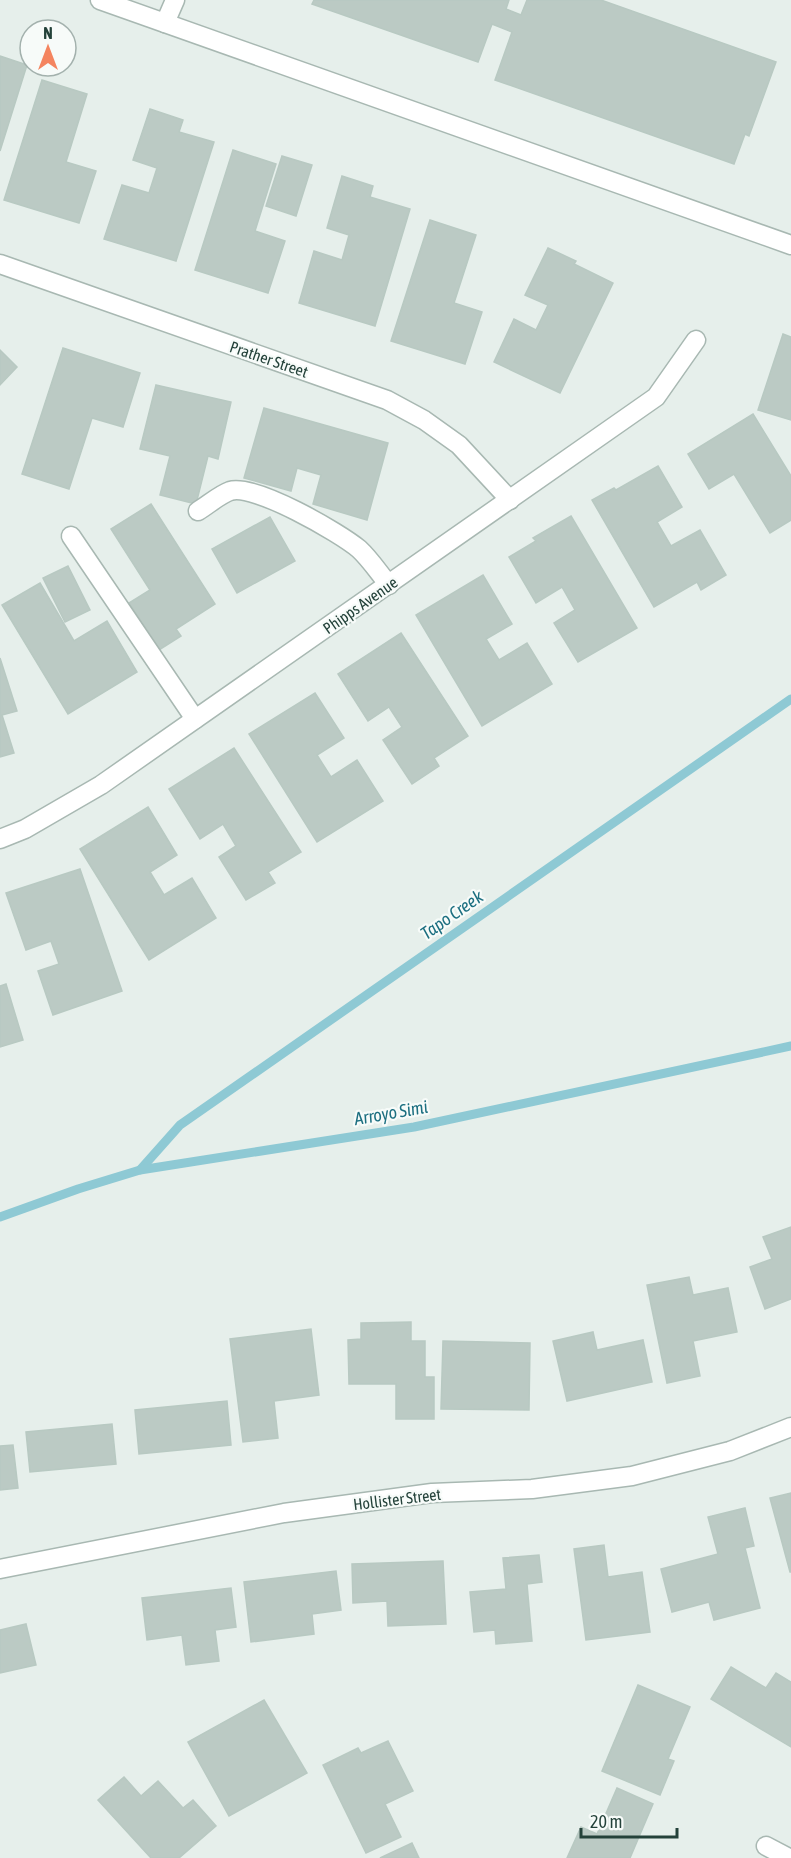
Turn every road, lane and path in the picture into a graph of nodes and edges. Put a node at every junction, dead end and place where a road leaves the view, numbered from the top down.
1 (100, 0) edge
2 (175, 0) edge
3 (165, 23) junction
4 (789, 238) edge
5 (0, 264) edge
6 (696, 340) dead end
7 (510, 500) junction
8 (198, 511) dead end
9 (71, 536) dead end
10 (389, 585) junction
11 (195, 719) junction
12 (0, 838) edge
13 (791, 1427) edge
14 (0, 1569) edge
15 (766, 1846) dead end
16 (789, 1858) edge

1 - 3 street
2 - 3 street
3 - 4 street
5 - 7 street, Prather Street
6 - 7 street, Phipps Avenue
7 - 10 street, Phipps Avenue
8 - 10 street
9 - 11 street
10 - 11 street, Phipps Avenue
11 - 12 street, Phipps Avenue
13 - 14 street, Hollister Street
15 - 16 street

